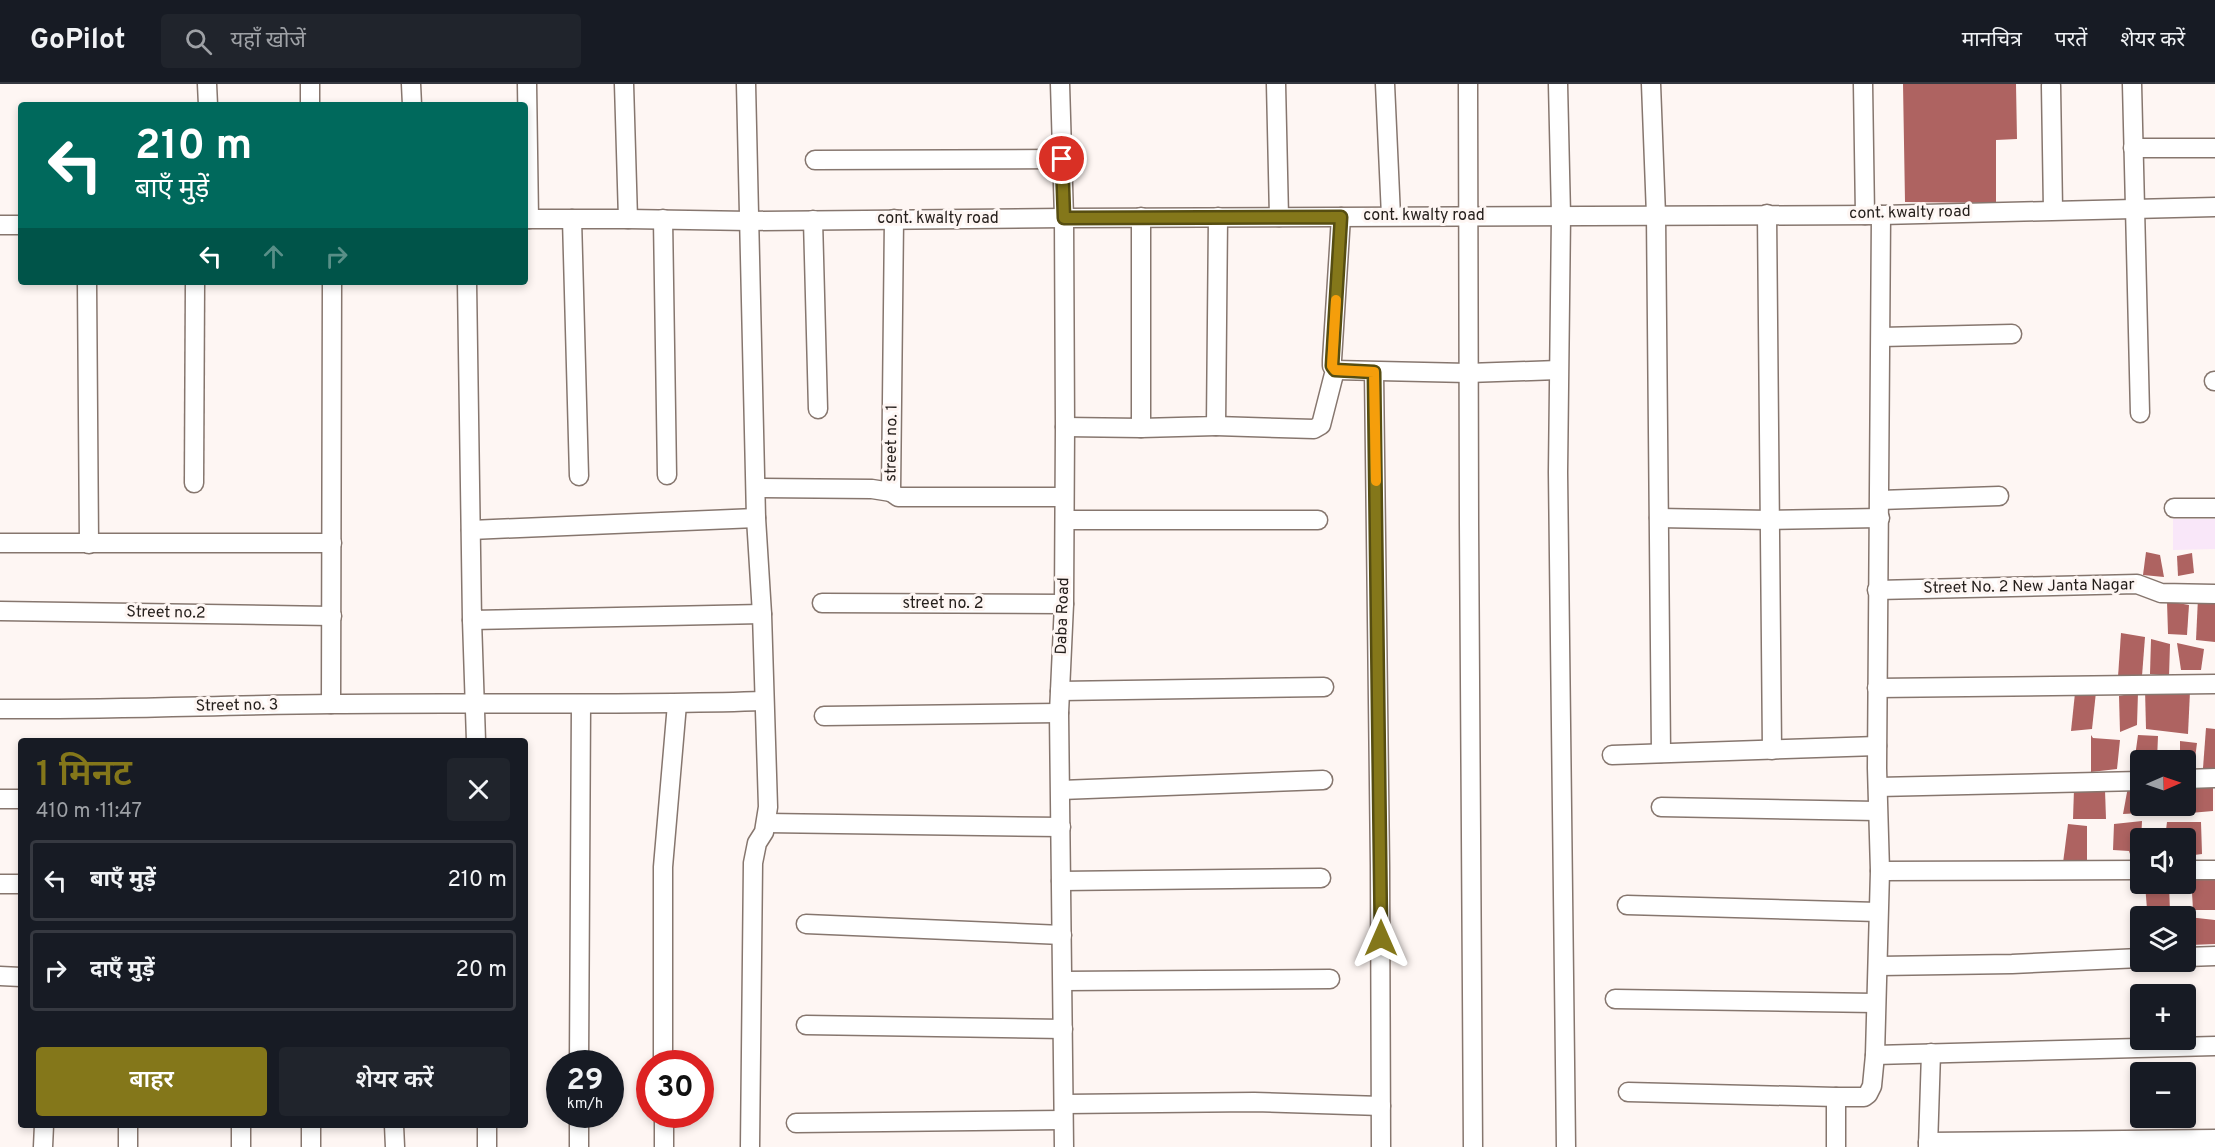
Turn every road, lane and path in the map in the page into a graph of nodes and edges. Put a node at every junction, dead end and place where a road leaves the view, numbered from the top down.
1 (207, 84) edge
2 (310, 84) edge
3 (411, 84) edge
4 (527, 84) edge
5 (624, 84) edge
6 (746, 84) edge
7 (1060, 84) edge
8 (1276, 84) edge
9 (1385, 84) edge
10 (1468, 84) edge
11 (1558, 84) edge
12 (1651, 84) edge
13 (1863, 84) edge
14 (2132, 84) edge
15 (2051, 86) dead end
16 (208, 102) edge
17 (310, 102) edge
18 (412, 102) edge
19 (527, 102) edge
20 (2133, 148) junction
21 (2215, 148) edge
22 (1062, 159) junction
23 (815, 160) dead end
24 (2215, 207) edge
25 (2135, 208) junction
26 (2053, 210) junction
27 (1767, 214) junction
28 (1561, 215) junction
29 (1656, 215) junction
30 (1873, 215) junction
31 (1391, 216) junction
32 (1218, 217) junction
33 (1279, 217) junction
34 (1341, 217) junction
35 (1468, 217) junction
36 (1064, 218) junction
37 (1141, 218) junction
38 (528, 219) edge
39 (572, 219) junction
40 (628, 219) junction
41 (663, 219) junction
42 (894, 219) junction
43 (813, 220) junction
44 (750, 221) junction
45 (0, 225) edge
46 (18, 225) edge
47 (87, 285) edge
48 (195, 285) edge
49 (332, 285) edge
50 (467, 285) edge
51 (2012, 334) dead end
52 (1881, 337) junction
53 (1335, 370) junction
54 (1558, 370) junction
55 (1374, 372) junction
56 (1468, 374) junction
57 (818, 409) dead end
58 (2140, 413) dead end
59 (1216, 426) junction
60 (1065, 427) junction
61 (1141, 428) junction
62 (666, 475) dead end
63 (579, 476) dead end
64 (194, 483) dead end
65 (756, 488) junction
66 (891, 492) junction
67 (2000, 495) dead end
68 (1064, 497) junction
69 (2174, 508) dead end
70 (2215, 508) edge
71 (1880, 509) junction
72 (756, 518) junction
73 (1659, 518) junction
74 (1065, 520) junction
75 (1318, 520) dead end
76 (1770, 520) junction
77 (471, 530) junction
78 (0, 543) edge
79 (332, 543) junction
80 (89, 544) junction
81 (1877, 590) junction
82 (2215, 594) edge
83 (822, 603) dead end
84 (1064, 604) junction
85 (0, 610) edge
86 (762, 614) junction
87 (332, 616) junction
88 (472, 620) junction
89 (2215, 684) edge
90 (1324, 687) dead end
91 (1877, 688) junction
92 (1060, 691) junction
93 (764, 701) junction
94 (331, 704) junction
95 (474, 704) junction
96 (581, 704) junction
97 (677, 704) junction
98 (0, 709) edge
99 (1059, 713) junction
100 (824, 716) dead end
101 (476, 738) edge
102 (1877, 746) junction
103 (1772, 750) junction
104 (1661, 753) junction
105 (1612, 754) dead end
106 (2215, 778) edge
107 (2196, 779) edge
108 (1323, 780) dead end
109 (2130, 781) edge
110 (1878, 787) junction
111 (1061, 790) junction
112 (0, 799) edge
113 (18, 799) edge
114 (1661, 807) dead end
115 (1877, 811) junction
116 (766, 823) junction
117 (1061, 827) junction
118 (2130, 870) edge
119 (2196, 870) edge
120 (2215, 870) edge
121 (1880, 871) junction
122 (1321, 878) dead end
123 (1061, 881) junction
124 (0, 884) edge
125 (18, 884) edge
126 (1627, 905) dead end
127 (1878, 912) junction
128 (806, 924) dead end
129 (1062, 935) junction
130 (2215, 956) edge
131 (2196, 957) edge
132 (2130, 958) edge
133 (1879, 966) junction
134 (0, 976) edge
135 (18, 976) edge
136 (1330, 979) dead end
137 (1063, 981) junction
138 (1615, 999) dead end
139 (1875, 1003) junction
140 (806, 1025) dead end
141 (1063, 1029) junction
142 (2215, 1046) edge
143 (579, 1050) edge
144 (663, 1050) edge
145 (1931, 1053) junction
146 (1875, 1055) junction
147 (1628, 1092) dead end
148 (1836, 1097) junction
149 (1381, 1106) junction
150 (1064, 1112) junction
151 (796, 1123) dead end
152 (44, 1128) edge
153 (128, 1128) edge
154 (241, 1128) edge
155 (311, 1128) edge
156 (394, 1128) edge
157 (487, 1128) edge
158 (579, 1128) edge
159 (664, 1128) edge
160 (2215, 1139) edge
161 (1928, 1145) edge
162 (43, 1147) edge
163 (128, 1147) edge
164 (241, 1147) edge
165 (311, 1147) edge
166 (395, 1147) edge
167 (487, 1147) edge
168 (579, 1147) edge
169 (664, 1147) edge
170 (750, 1147) edge
171 (1064, 1147) edge
172 (1381, 1147) edge
173 (1473, 1147) edge
174 (1566, 1147) edge
175 (1836, 1147) edge

1 - 16 street
2 - 17 street
3 - 18 street
4 - 19 street
5 - 40 street
6 - 44 street
7 - 22 street, Daba Road
8 - 33 street
9 - 31 street
10 - 35 street
11 - 28 street
12 - 29 street
13 - 30 street
14 - 20 street
15 - 26 street
20 - 21 street
20 - 25 street
22 - 23 street
22 - 36 street, Daba Road
24 - 25 street, cont. kwalty road
25 - 26 street, cont. kwalty road
25 - 58 street
26 - 30 street, cont. kwalty road
27 - 29 street, cont. kwalty road
27 - 30 street, cont. kwalty road
27 - 76 street
28 - 29 street, cont. kwalty road
28 - 35 street, cont. kwalty road
28 - 54 street
29 - 73 street
30 - 52 street
31 - 34 street, cont. kwalty road
31 - 35 street, cont. kwalty road
32 - 33 street, cont. kwalty road
32 - 37 street, cont. kwalty road
32 - 59 street
33 - 34 street, cont. kwalty road
34 - 53 street
35 - 56 street
36 - 37 street, cont. kwalty road
36 - 42 street, cont. kwalty road
36 - 60 street, Daba Road
37 - 61 street
38 - 39 street, cont. kwalty road
39 - 40 street, cont. kwalty road
39 - 63 street
40 - 41 street, cont. kwalty road
41 - 44 street, cont. kwalty road
41 - 62 street
42 - 43 street, cont. kwalty road
42 - 66 street, street no. 1
43 - 44 street, cont. kwalty road
43 - 57 street
44 - 65 street
45 - 46 street
47 - 80 street
48 - 64 street
49 - 79 street
50 - 77 street
51 - 52 street
52 - 71 street
53 - 55 street
53 - 59 street
54 - 56 street
54 - 174 street
55 - 56 street
55 - 149 street
56 - 173 street
59 - 61 street
60 - 61 street
60 - 68 street, Daba Road
65 - 66 street
65 - 72 street
66 - 68 street, street no. 1
67 - 71 street
68 - 74 street, Daba Road
69 - 70 street
71 - 76 street
71 - 81 street
72 - 77 street
72 - 86 street
73 - 76 street
73 - 104 street
74 - 75 street
74 - 84 street, Daba Road
76 - 103 street
77 - 88 street
78 - 80 street
79 - 80 street
79 - 87 street
81 - 82 street, Street No. 2 New Janta Nagar
81 - 91 street
83 - 84 street, street no. 2
84 - 92 street, Daba Road
85 - 87 street, Street no.2
86 - 88 street
86 - 93 street
87 - 94 street
88 - 95 street
89 - 91 street
90 - 92 street
91 - 102 street
92 - 99 street, Daba Road
93 - 97 street, Street no. 3
93 - 116 street
94 - 95 street, Street no. 3
94 - 98 street, Street no. 3
95 - 96 street, Street no. 3
95 - 101 street
96 - 97 street, Street no. 3
96 - 143 street
97 - 144 street
99 - 100 street
99 - 111 street, Daba Road
102 - 103 street
102 - 110 street
103 - 104 street
104 - 105 street
106 - 107 street
108 - 111 street
109 - 110 street
110 - 115 street
111 - 117 street, Daba Road
112 - 113 street
114 - 115 street
115 - 121 street
116 - 117 street
116 - 170 street
117 - 123 street, Daba Road
118 - 121 street
119 - 120 street
121 - 127 street
122 - 123 street
123 - 129 street, Daba Road
124 - 125 street
126 - 127 street
127 - 133 street
128 - 129 street
129 - 137 street, Daba Road
130 - 131 street
132 - 133 street
133 - 139 street
134 - 135 street
136 - 137 street
137 - 141 street, Daba Road
138 - 139 street
139 - 146 street
140 - 141 street
141 - 150 street, Daba Road
142 - 145 street
145 - 146 street
145 - 161 street
146 - 148 street
147 - 148 street
148 - 175 street
149 - 150 street
149 - 172 street
150 - 151 street
150 - 171 street, Daba Road
152 - 162 street
153 - 163 street
154 - 164 street
155 - 165 street
156 - 166 street
157 - 167 street
158 - 168 street
159 - 169 street
160 - 161 street

